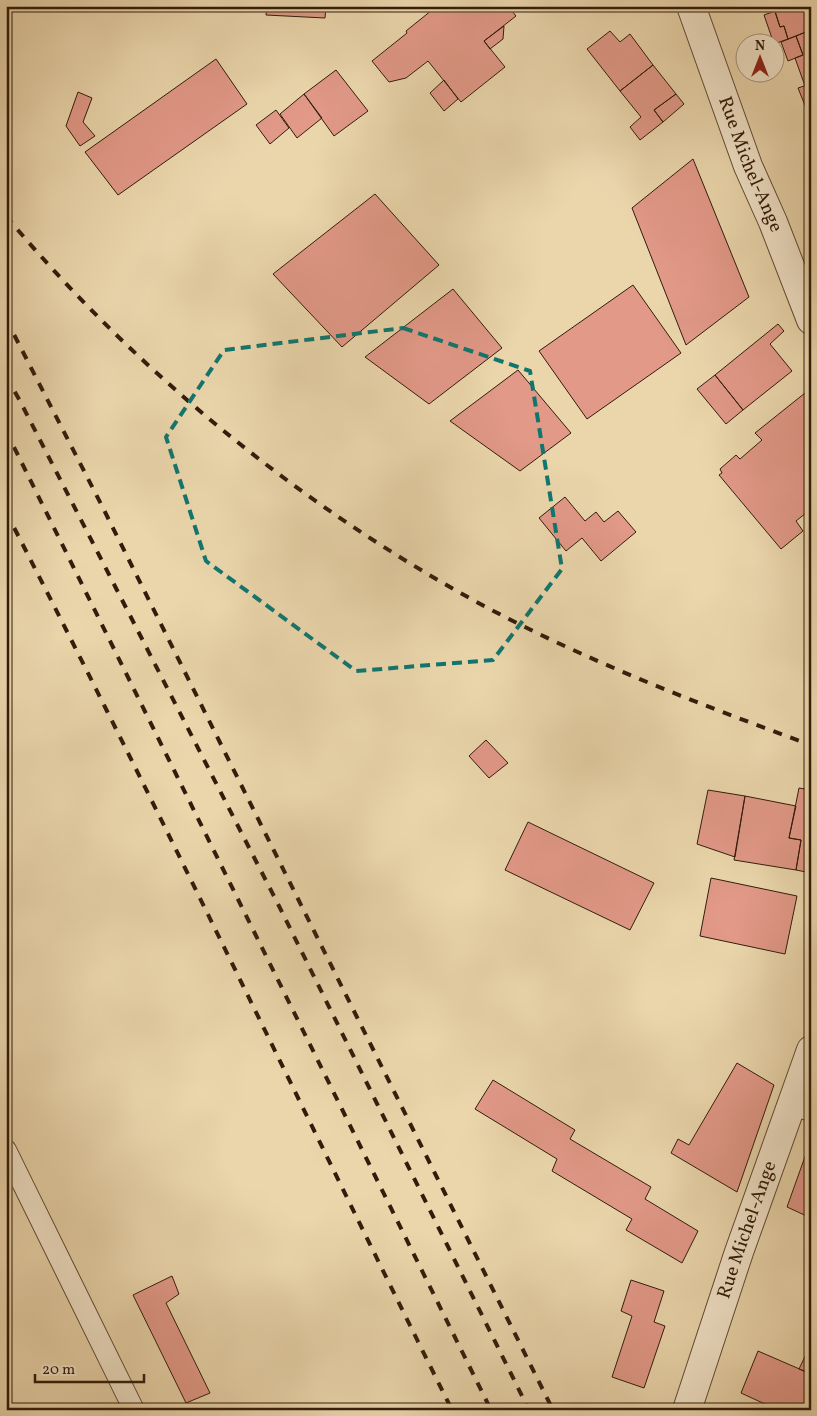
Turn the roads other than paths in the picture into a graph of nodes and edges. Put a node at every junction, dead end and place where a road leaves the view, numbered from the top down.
1 (691, 6) edge
2 (811, 320) edge
3 (811, 1050) edge
4 (801, 1108) edge
5 (6, 1150) edge
6 (134, 1410) edge
7 (687, 1410) edge

1 - 2 street, Rue Michel-Ange
3 - 4 street, Rue Michel-Ange
4 - 7 street, Rue Michel-Ange
5 - 6 lane

